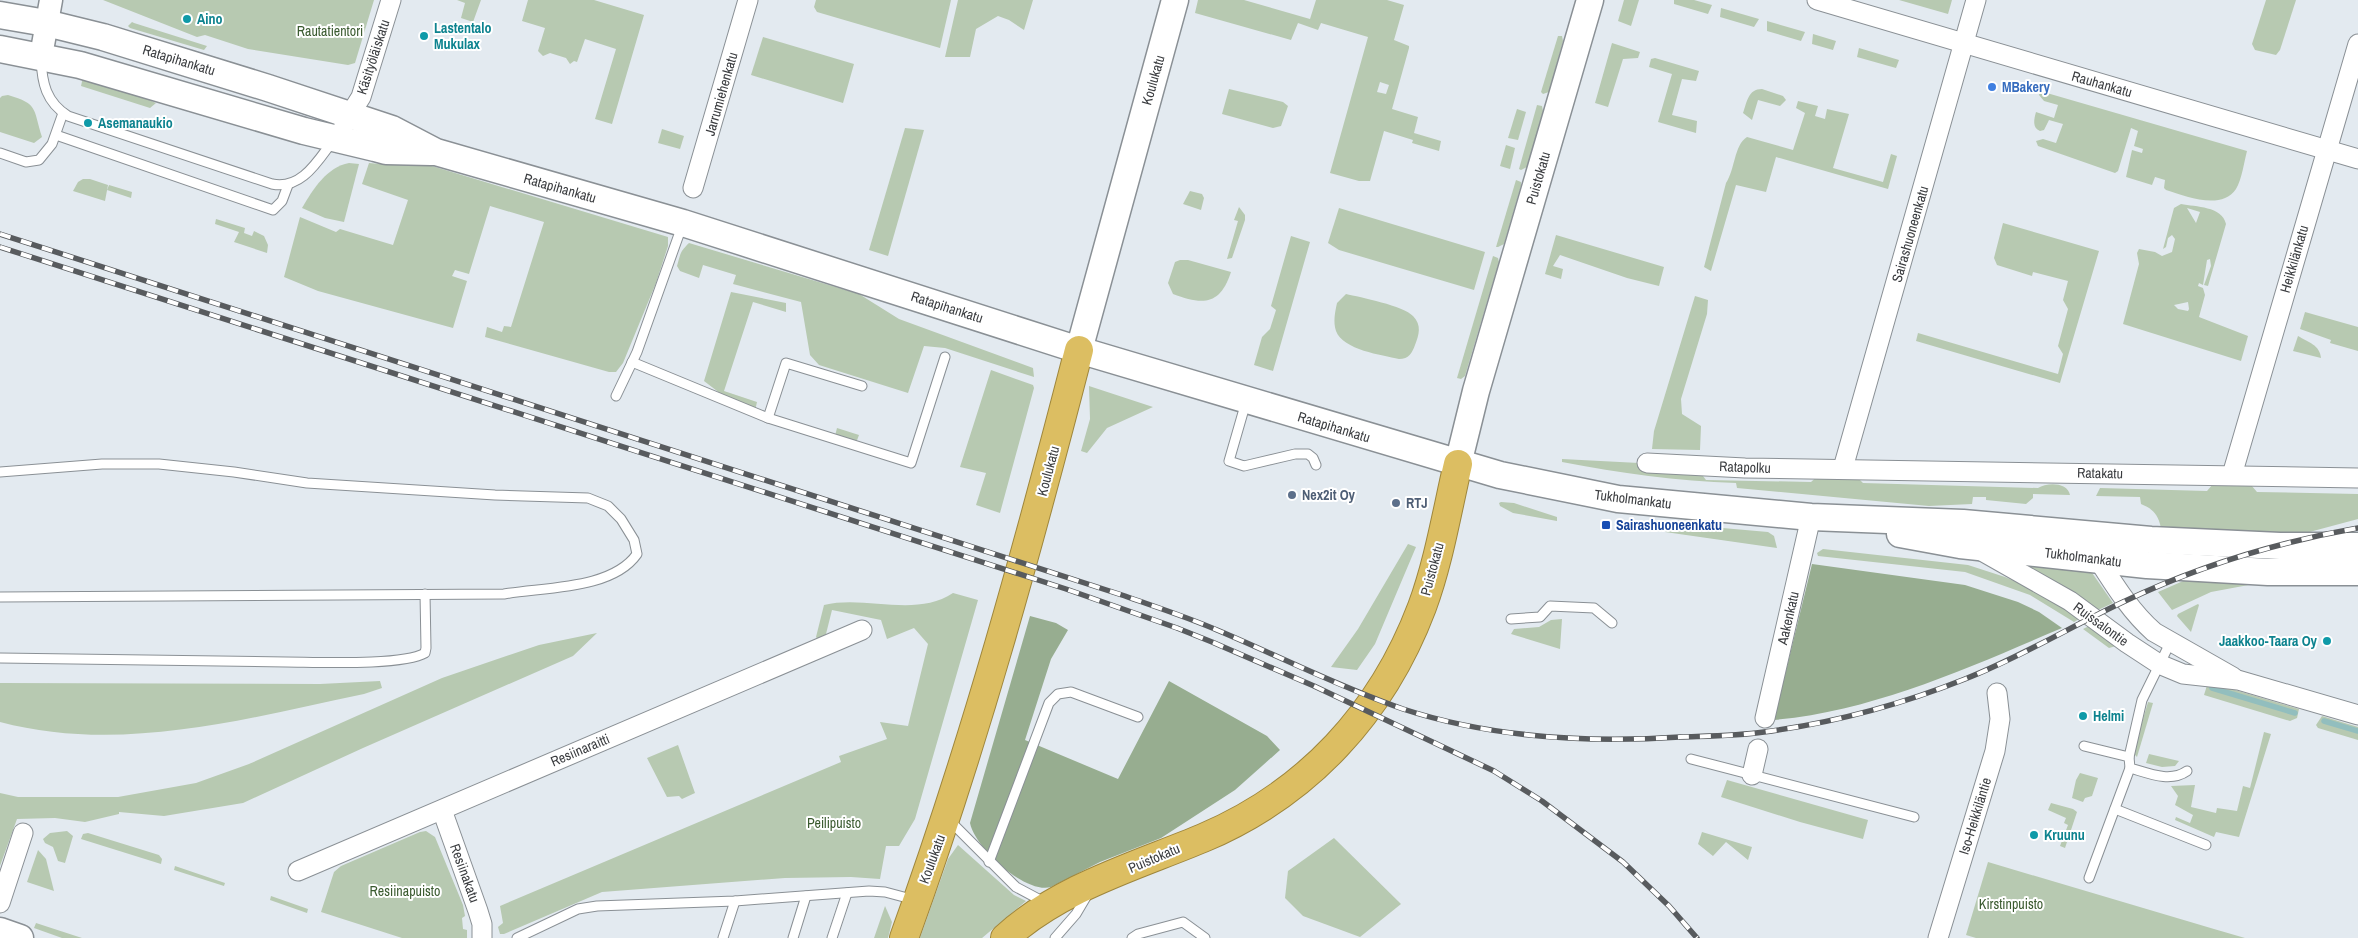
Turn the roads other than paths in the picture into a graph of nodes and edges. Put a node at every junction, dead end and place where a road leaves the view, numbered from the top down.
1 (391, 0) edge
2 (748, 0) edge
3 (1175, 0) edge
4 (1590, 0) edge
5 (1817, 0) edge
6 (1976, 0) edge
7 (48, 11) edge
8 (0, 14) edge
9 (1964, 44) junction
10 (2358, 44) edge
11 (0, 49) edge
12 (41, 56) junction
13 (63, 113) junction
14 (350, 114) junction
15 (56, 135) junction
16 (335, 138) junction
17 (2326, 150) junction
18 (436, 152) junction
19 (0, 153) edge
20 (2358, 159) edge
21 (288, 185) junction
22 (693, 188) dead end
23 (683, 223) junction
24 (1079, 350) junction
25 (945, 357) dead end
26 (632, 362) junction
27 (862, 386) dead end
28 (616, 396) dead end
29 (1247, 400) junction
30 (768, 418) junction
31 (1647, 463) dead end
32 (1458, 464) junction
33 (1316, 465) dead end
34 (1843, 468) junction
35 (0, 472) edge
36 (2232, 475) junction
37 (2358, 478) edge
38 (1811, 518) junction
39 (2080, 533) junction
40 (1972, 546) junction
41 (2358, 546) edge
42 (2097, 559) junction
43 (2358, 572) edge
44 (425, 594) junction
45 (0, 597) edge
46 (1511, 619) dead end
47 (1612, 623) dead end
48 (862, 630) dead end
49 (2171, 642) junction
50 (0, 658) edge
51 (2159, 664) junction
52 (2238, 680) junction
53 (1997, 693) dead end
54 (2358, 714) edge
55 (1138, 717) dead end
56 (1765, 718) dead end
57 (2084, 746) dead end
58 (1758, 749) dead end
59 (2130, 757) junction
60 (1691, 759) dead end
61 (2130, 768) junction
62 (2187, 771) dead end
63 (1752, 775) junction
64 (2115, 809) junction
65 (442, 810) junction
66 (1914, 817) dead end
67 (947, 818) junction
68 (23, 833) dead end
69 (2206, 844) dead end
70 (989, 862) junction
71 (298, 871) dead end
72 (2089, 878) dead end
73 (1094, 883) junction
74 (848, 893) junction
75 (1, 896) edge
76 (806, 896) junction
77 (735, 901) junction
78 (918, 901) junction
79 (1051, 906) junction
80 (0, 931) edge
81 (20, 938) edge
82 (482, 938) edge
83 (517, 938) edge
84 (723, 938) edge
85 (792, 938) edge
86 (832, 938) edge
87 (904, 938) edge
88 (1005, 938) edge
89 (1055, 938) edge
90 (1132, 938) edge
91 (1205, 938) edge
92 (1938, 938) edge

1 - 14 street, Käsityöläiskatu
2 - 22 street, Jarrumiehenkatu
3 - 24 main road, Koulukatu
4 - 32 main road, Puistokatu
5 - 9 street, Rauhankatu
6 - 9 street, Sairashuoneenkatu
7 - 8 main road, Ratapihankatu
7 - 12 street
7 - 14 main road, Ratapihankatu
9 - 17 street, Rauhankatu
9 - 34 street, Sairashuoneenkatu
10 - 17 street, Heikkilänkatu
11 - 12 main road, Ratapihankatu
12 - 13 lane
12 - 16 main road, Ratapihankatu
13 - 15 lane
13 - 21 lane
14 - 16 street, Käsityöläiskatu
14 - 18 main road, Ratapihankatu
15 - 19 lane
15 - 21 lane
16 - 18 main road, Ratapihankatu
16 - 21 lane
17 - 20 street, Rauhankatu
17 - 36 street, Heikkilänkatu
18 - 23 main road, Ratapihankatu
23 - 24 main road, Ratapihankatu
23 - 26 lane
24 - 29 main road, Ratapihankatu
24 - 67 highway, Koulukatu
25 - 30 lane
26 - 28 lane
26 - 30 lane
27 - 30 lane
29 - 32 main road, Ratapihankatu
29 - 33 lane
31 - 34 street, Ratapolku
32 - 38 main road, Tukholmankatu
32 - 73 highway, Puistokatu
34 - 36 street, Ratakatu
35 - 44 lane
36 - 37 street, Ratakatu
38 - 39 main road, Tukholmankatu
38 - 40 main road, Tukholmankatu
38 - 56 street, Aakenkatu
39 - 41 main road, Tukholmankatu
39 - 42 street, Ruissalontie
40 - 42 main road, Tukholmankatu
40 - 51 street, Ruissalontie
42 - 43 main road, Tukholmankatu
42 - 49 street, Ruissalontie
44 - 45 lane
44 - 50 lane
46 - 47 lane
48 - 65 street, Resiinaraitti
49 - 51 lane
49 - 52 street, Ruissalontie
51 - 52 street, Ruissalontie
51 - 59 lane
52 - 54 street, Ruissalontie
53 - 92 street, Iso-Heikkiläntie
55 - 70 lane
57 - 59 lane
58 - 63 street
59 - 61 lane
60 - 63 lane
61 - 62 lane
61 - 64 lane
63 - 66 lane
64 - 69 lane
64 - 72 lane
65 - 71 street, Resiinaraitti
65 - 82 street, Resiinakatu
67 - 70 lane
67 - 78 highway, Koulukatu
68 - 75 street
70 - 79 lane
73 - 79 highway, Puistokatu
73 - 89 lane
74 - 76 lane
74 - 78 lane
74 - 86 lane
76 - 77 lane
76 - 85 lane
77 - 83 lane
77 - 84 lane
78 - 87 highway, Koulukatu
79 - 88 highway, Puistokatu
80 - 81 main road
90 - 91 lane

